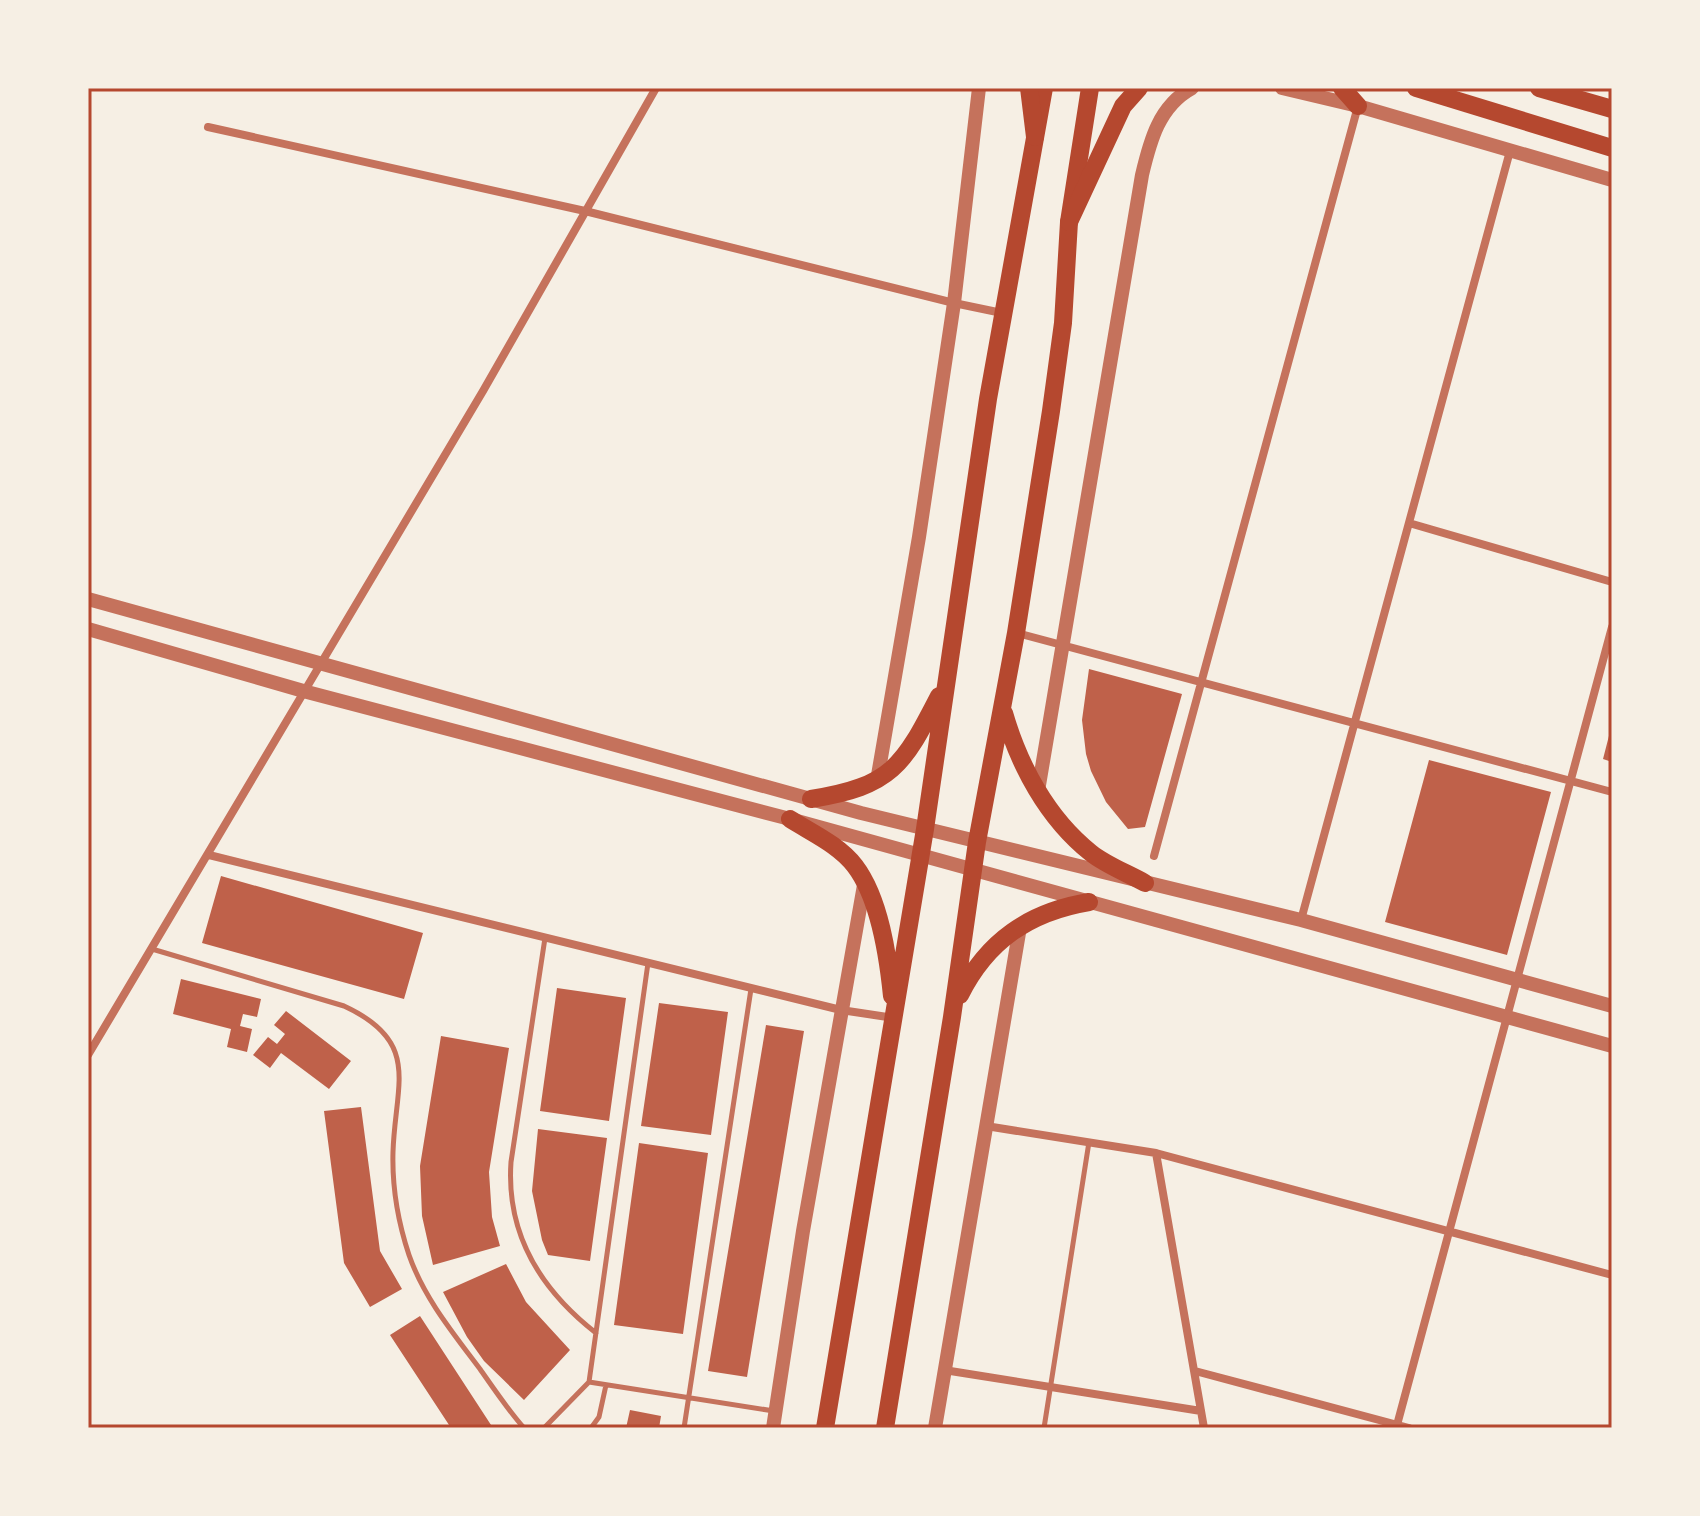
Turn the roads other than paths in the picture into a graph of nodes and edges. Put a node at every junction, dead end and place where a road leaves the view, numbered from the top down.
1 (656, 88) edge
2 (979, 88) edge
3 (1029, 88) edge
4 (1044, 88) edge
5 (1090, 88) edge
6 (1139, 88) edge
7 (1282, 88) edge
8 (1342, 88) edge
9 (1416, 88) edge
10 (1539, 88) edge
11 (1186, 91) edge
12 (1358, 106) junction
13 (1612, 109) edge
14 (208, 127) dead end
15 (1035, 137) junction
16 (1612, 148) edge
17 (1510, 151) junction
18 (1612, 180) edge
19 (585, 211) junction
20 (1069, 222) junction
21 (954, 303) junction
22 (1003, 313) junction
23 (1409, 523) junction
24 (1612, 582) edge
25 (88, 599) edge
26 (1612, 627) edge
27 (88, 629) edge
28 (1016, 633) junction
29 (1063, 646) junction
30 (322, 663) junction
31 (1201, 682) junction
32 (946, 683) junction
33 (307, 692) junction
34 (1002, 707) junction
35 (1354, 723) junction
36 (877, 781) junction
37 (1571, 781) junction
38 (1038, 791) junction
39 (1612, 792) edge
40 (811, 799) junction
41 (790, 819) junction
42 (925, 829) junction
43 (977, 842) junction
44 (209, 855) junction
45 (921, 855) junction
46 (1154, 856) dead end
47 (972, 871) junction
48 (1145, 883) junction
49 (864, 885) junction
50 (1089, 902) junction
51 (1301, 920) junction
52 (1020, 927) junction
53 (545, 938) junction
54 (152, 949) junction
55 (648, 963) junction
56 (1517, 980) junction
57 (751, 988) junction
58 (1612, 1006) edge
59 (954, 1008) junction
60 (841, 1010) junction
61 (1507, 1017) junction
62 (895, 1019) junction
63 (1612, 1046) edge
64 (88, 1055) edge
65 (986, 1126) junction
66 (1089, 1142) junction
67 (1156, 1153) junction
68 (1450, 1231) junction
69 (1612, 1275) edge
70 (596, 1333) junction
71 (944, 1370) junction
72 (1195, 1371) junction
73 (589, 1382) junction
74 (606, 1385) junction
75 (1051, 1387) junction
76 (689, 1397) junction
77 (775, 1411) junction
78 (1201, 1411) junction
79 (1397, 1425) junction
80 (524, 1428) edge
81 (544, 1428) edge
82 (591, 1428) edge
83 (684, 1428) edge
84 (773, 1428) edge
85 (825, 1428) edge
86 (885, 1428) edge
87 (935, 1428) edge
88 (1044, 1428) edge
89 (1204, 1428) edge
90 (1409, 1428) edge

1 - 19 street
2 - 21 street
3 - 15 main road
4 - 15 main road
5 - 20 main road
6 - 20 main road
7 - 12 street
8 - 12 main road
9 - 16 main road
10 - 13 main road
11 - 29 street
12 - 17 street
12 - 31 street
14 - 19 street
15 - 22 main road
17 - 18 street
17 - 23 street
19 - 21 street
19 - 30 street
20 - 28 main road
21 - 22 street
21 - 36 street
22 - 32 main road
23 - 24 street
23 - 35 street
25 - 30 street
26 - 37 street
27 - 33 street
28 - 29 street
28 - 34 main road
29 - 31 street
29 - 38 street
30 - 33 street
30 - 40 street
31 - 35 street
31 - 46 street
32 - 36 main road
32 - 42 main road
33 - 41 street
33 - 44 street
34 - 38 main road
34 - 43 main road
35 - 37 street
35 - 51 street
36 - 40 main road
37 - 39 street
37 - 56 street
38 - 48 main road
40 - 42 street
41 - 45 street
41 - 49 main road
42 - 43 street
42 - 45 main road
43 - 47 main road
43 - 48 street
44 - 53 street
44 - 54 street
45 - 47 street
45 - 62 main road
47 - 50 street
47 - 59 main road
48 - 51 street
49 - 60 street
49 - 62 main road
50 - 52 main road
50 - 61 street
51 - 56 street
52 - 59 main road
52 - 65 street
53 - 55 street
53 - 70 lane
54 - 64 street
54 - 80 lane
55 - 57 street
55 - 70 lane
56 - 58 street
56 - 61 street
57 - 60 street
57 - 76 lane
59 - 86 main road
60 - 62 street
60 - 77 street
61 - 63 street
61 - 68 street
62 - 85 main road
65 - 66 street
65 - 71 street
66 - 67 street
66 - 75 lane
67 - 68 street
67 - 72 street
68 - 69 street
68 - 79 street
70 - 73 lane
71 - 75 street
71 - 87 street
72 - 78 street
72 - 79 street
73 - 74 lane
73 - 81 lane
74 - 76 lane
74 - 82 lane
75 - 78 street
75 - 88 lane
76 - 77 lane
76 - 83 lane
77 - 84 street
78 - 89 street
79 - 90 street

